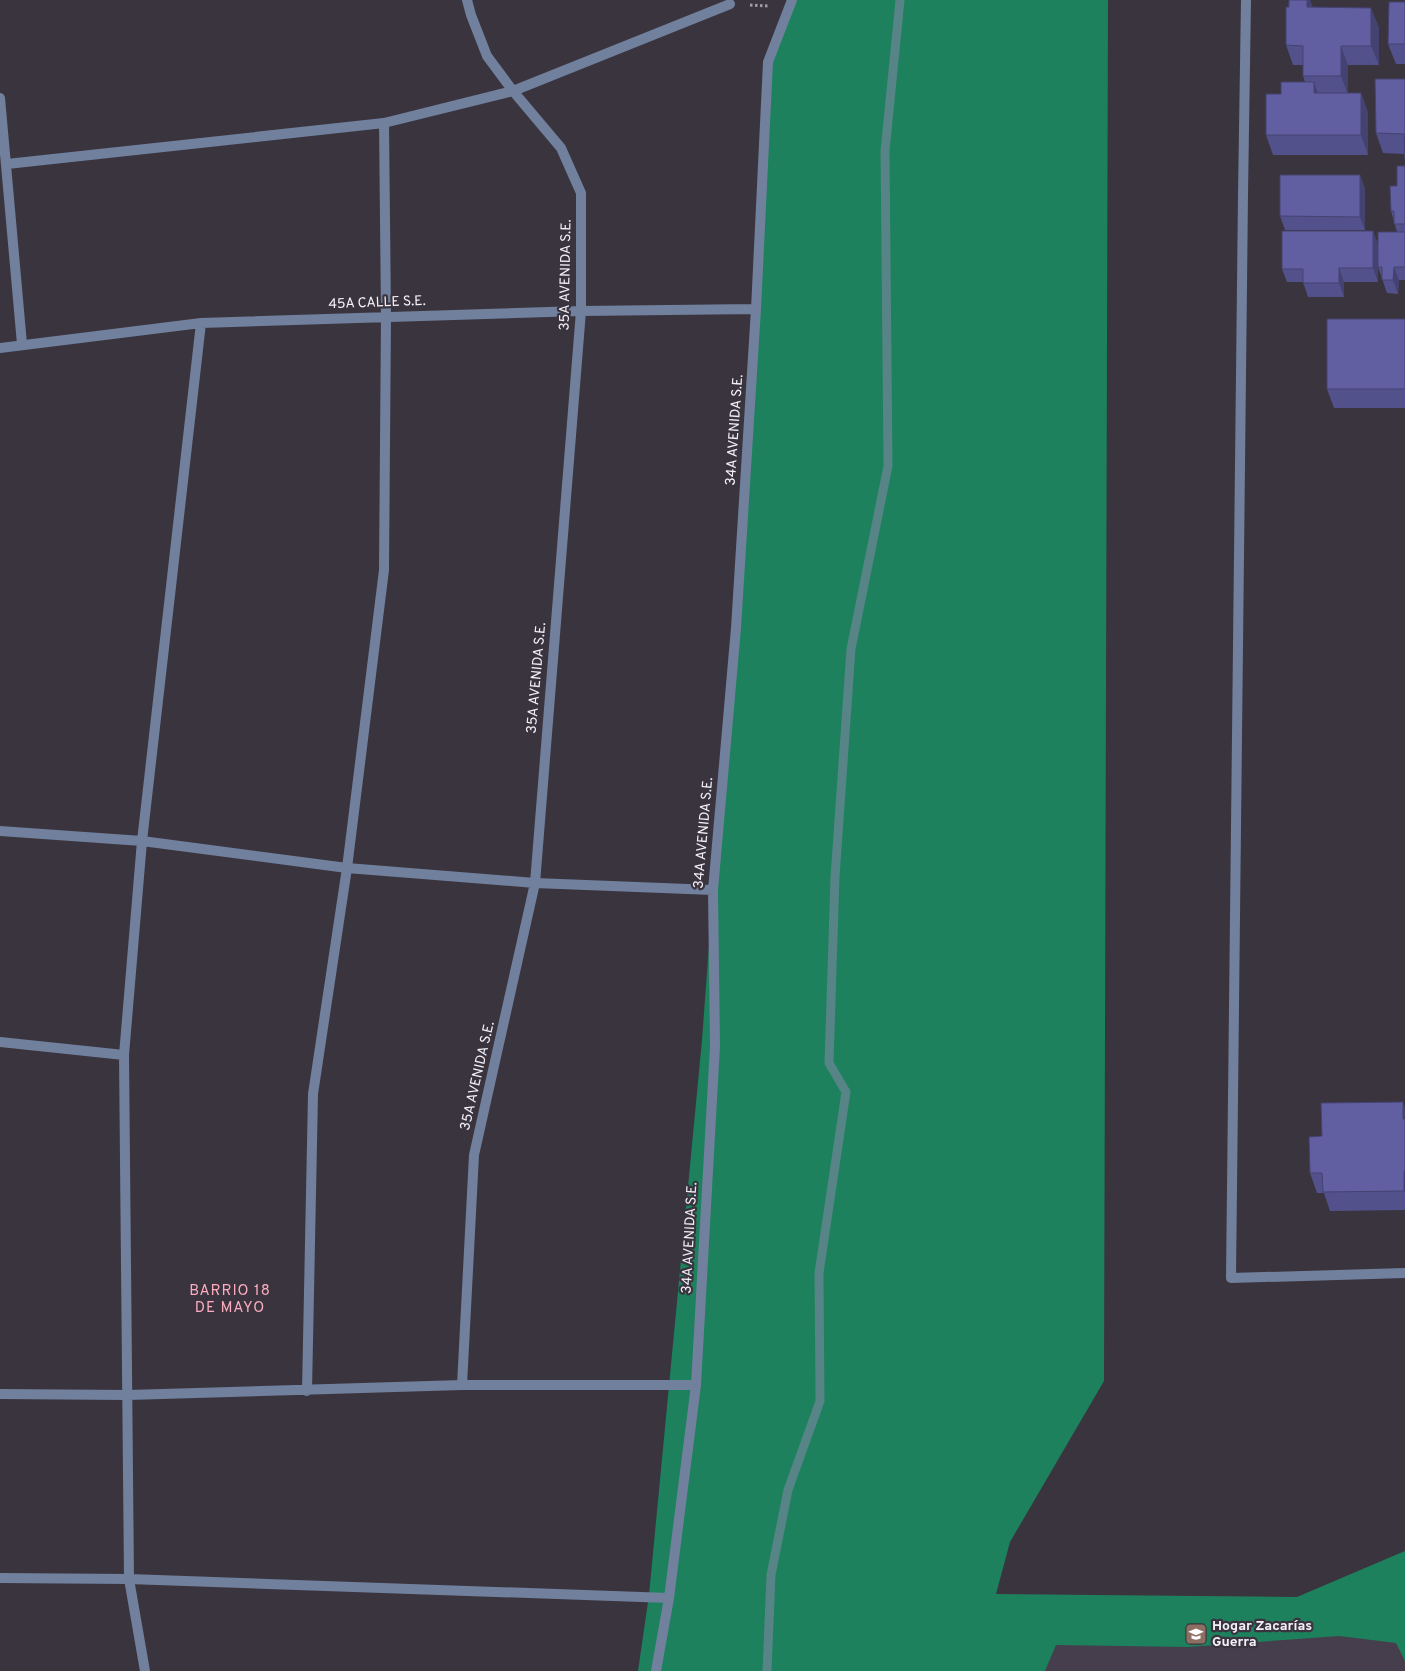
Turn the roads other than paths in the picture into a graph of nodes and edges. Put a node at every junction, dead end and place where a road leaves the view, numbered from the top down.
1 (467, 0) edge
2 (1246, 0) edge
3 (730, 4) road end
4 (791, 4) edge
5 (513, 90) junction
6 (0, 98) edge
7 (384, 123) junction
8 (7, 164) junction
9 (756, 309) junction
10 (581, 311) junction
11 (386, 316) junction
12 (201, 323) junction
13 (22, 344) junction
14 (0, 348) edge
15 (0, 831) edge
16 (142, 841) junction
17 (346, 868) junction
18 (535, 883) junction
19 (713, 890) junction
20 (0, 1042) edge
21 (124, 1055) junction
22 (1405, 1274) edge
23 (462, 1385) junction
24 (696, 1385) junction
25 (307, 1391) junction
26 (0, 1394) edge
27 (128, 1395) junction
28 (0, 1578) edge
29 (129, 1579) junction
30 (669, 1598) junction
31 (145, 1671) edge
32 (656, 1671) edge

1 - 5 street, 35A AVENIDA S.E.
2 - 22 street
3 - 5 street
4 - 9 street, 34A AVENIDA S.E.
5 - 7 street
5 - 10 street, 35A AVENIDA S.E.
6 - 8 street
7 - 8 street
7 - 11 street
8 - 13 street
9 - 10 street, 45A CALLE S.E.
9 - 19 street, 34A AVENIDA S.E.
10 - 11 street, 45A CALLE S.E.
10 - 18 street, 35A AVENIDA S.E.
11 - 12 street, 45A CALLE S.E.
11 - 17 street
12 - 13 street, 45A CALLE S.E.
12 - 16 street
13 - 14 street, 45A CALLE S.E.
15 - 16 street
16 - 17 street
16 - 21 street
17 - 18 street
17 - 25 street
18 - 19 street
18 - 23 street, 35A AVENIDA S.E.
19 - 24 street, 34A AVENIDA S.E.
20 - 21 street
21 - 27 street
23 - 24 street
23 - 25 street
24 - 30 street, 34A AVENIDA S.E.
25 - 27 street
26 - 27 street
27 - 29 street
28 - 29 street
29 - 30 street
29 - 31 street
30 - 32 street, 34A AVENIDA S.E.

